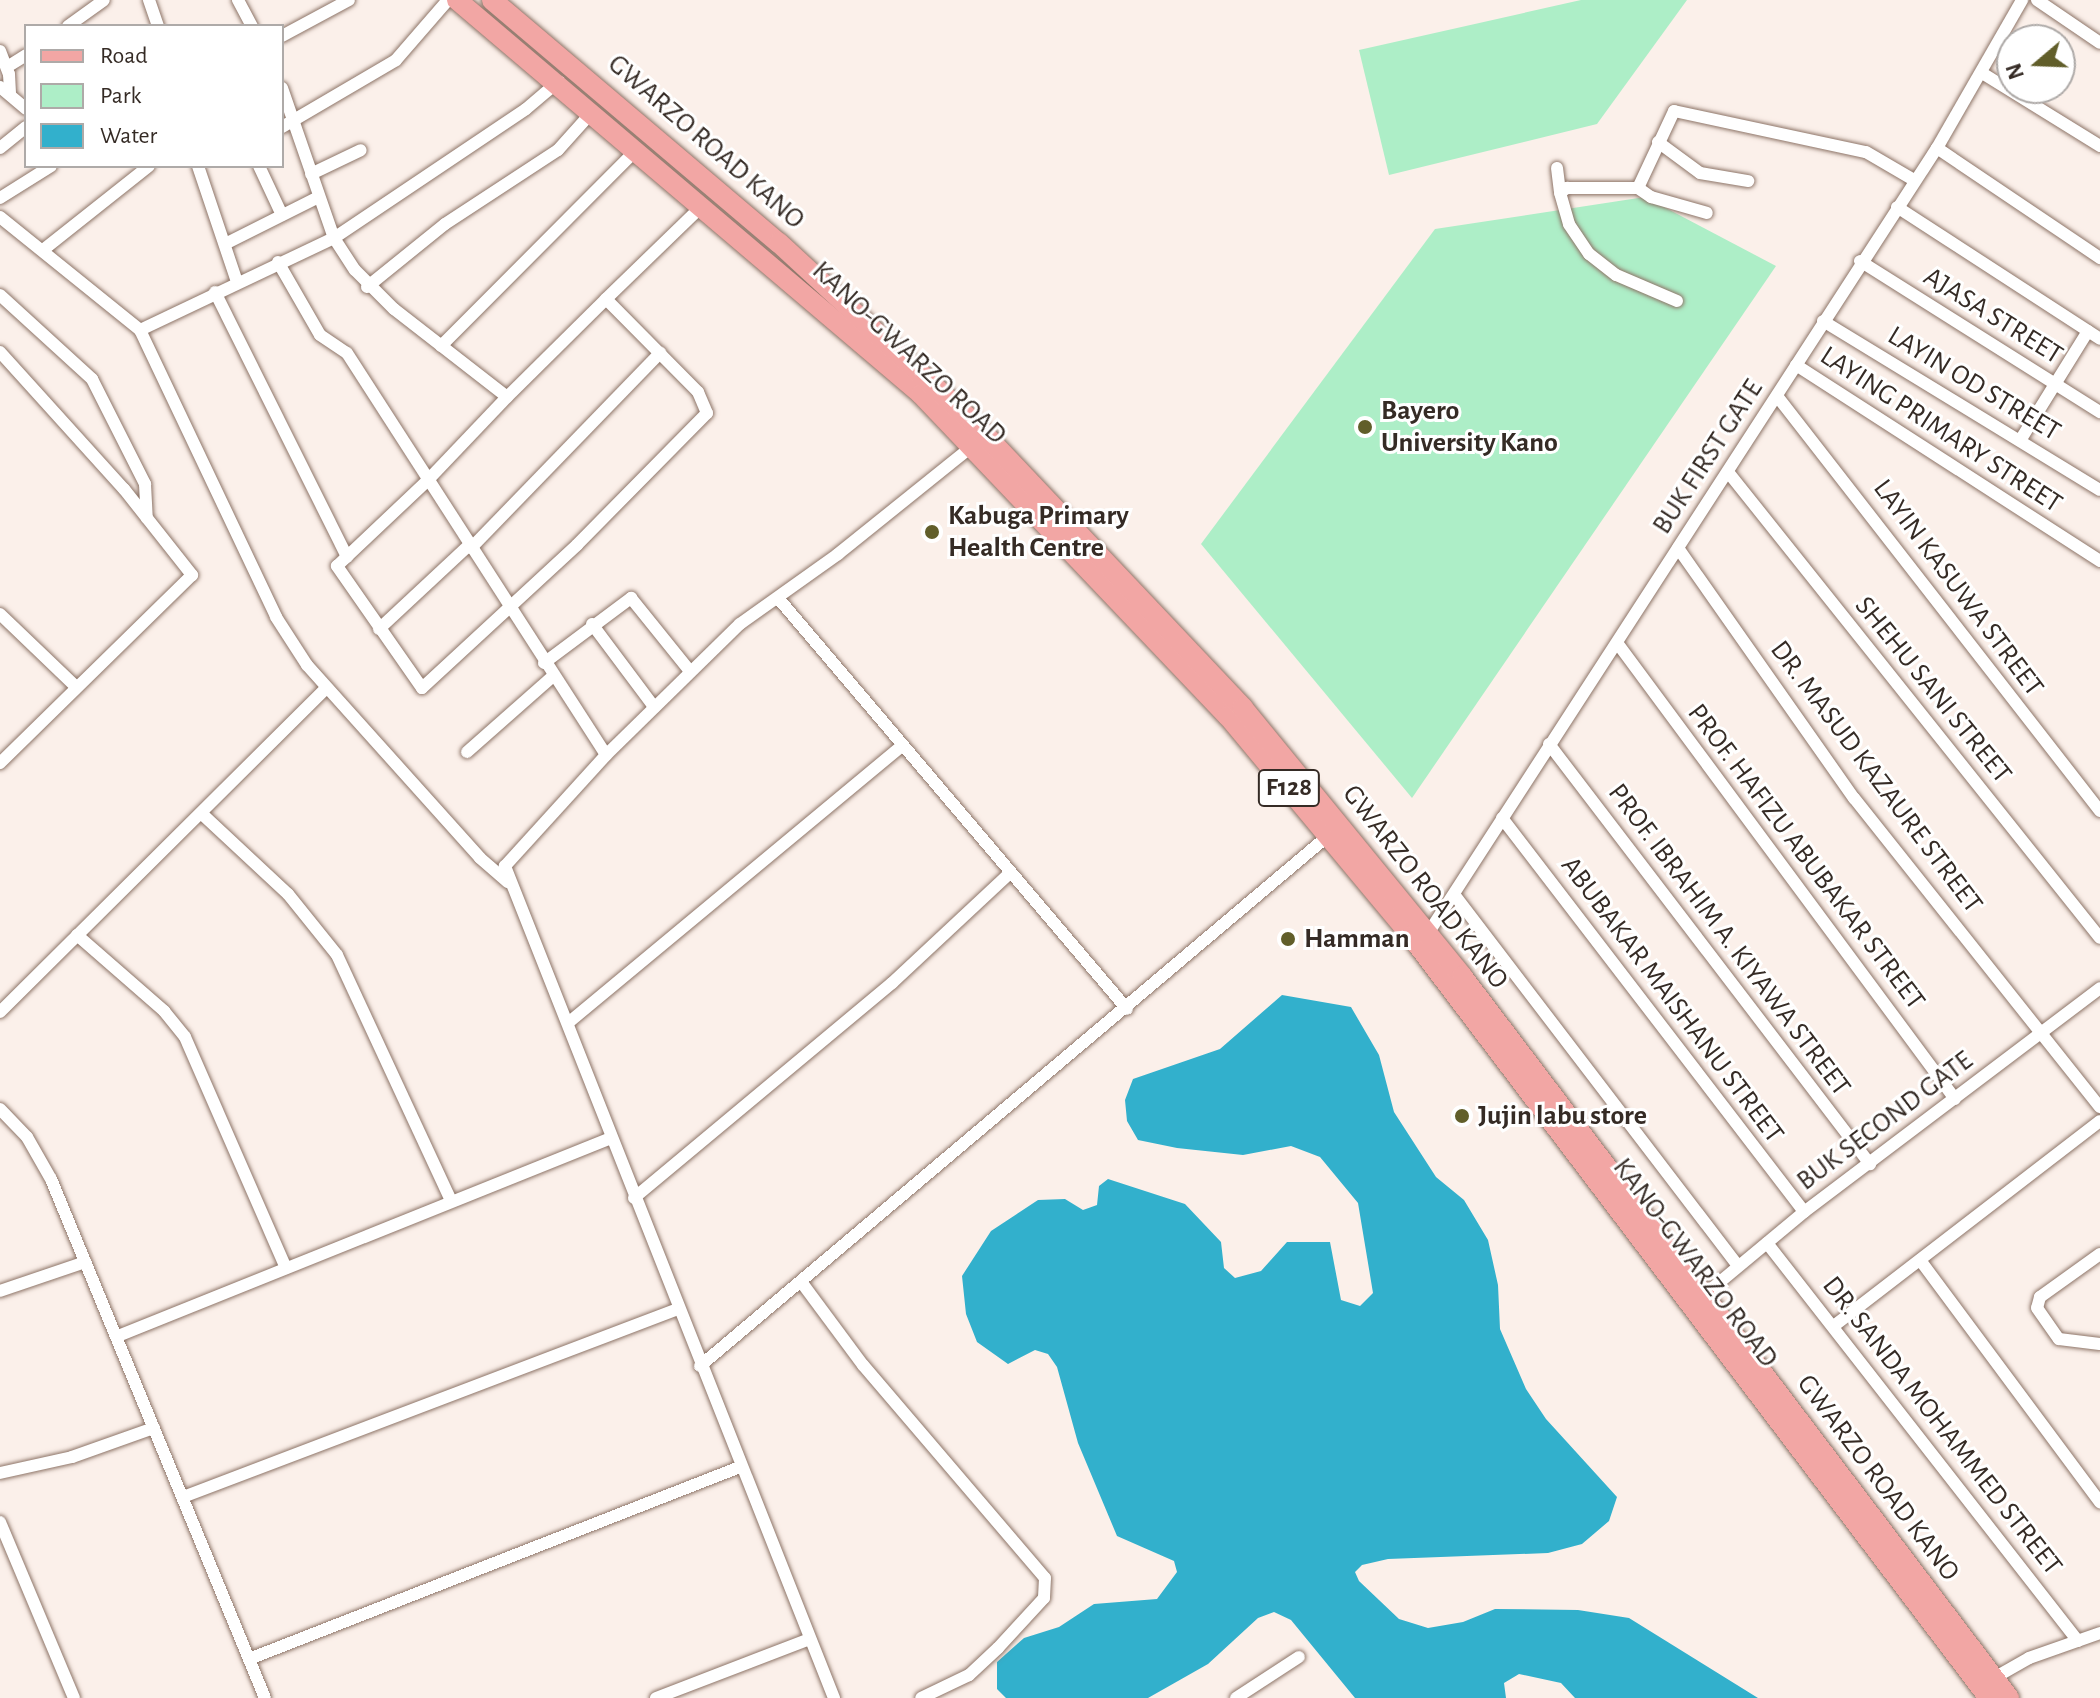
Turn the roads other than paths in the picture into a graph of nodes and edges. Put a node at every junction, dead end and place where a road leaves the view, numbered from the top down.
1 (104, 0) edge
2 (149, 0) edge
3 (238, 0) edge
4 (349, 0) edge
5 (448, 0) edge
6 (457, 0) edge
7 (492, 0) edge
8 (2022, 0) edge
9 (2037, 0) edge
10 (71, 24) edge
11 (157, 24) edge
12 (251, 24) edge
13 (284, 35) edge
14 (2100, 43) edge
15 (0, 51) edge
16 (24, 56) edge
17 (7, 67) junction
18 (1982, 73) junction
19 (559, 81) junction
20 (5, 91) edge
21 (284, 102) edge
22 (24, 107) edge
23 (593, 111) junction
24 (287, 124) edge
25 (24, 129) edge
26 (1658, 142) junction
27 (2100, 146) edge
28 (0, 148) edge
29 (1937, 148) junction
30 (637, 149) junction
31 (361, 150) dead end
32 (48, 168) edge
33 (146, 168) edge
34 (202, 168) edge
35 (260, 168) edge
36 (1557, 168) dead end
37 (311, 174) junction
38 (1914, 180) junction
39 (1748, 181) dead end
40 (1638, 188) junction
41 (1560, 191) junction
42 (319, 197) junction
43 (0, 198) edge
44 (703, 205) junction
45 (1897, 207) junction
46 (1707, 213) dead end
47 (282, 215) junction
48 (0, 217) edge
49 (334, 238) junction
50 (225, 244) junction
51 (43, 250) junction
52 (2100, 258) edge
53 (1860, 261) junction
54 (278, 262) junction
55 (237, 282) junction
56 (367, 287) junction
57 (215, 292) junction
58 (0, 295) edge
59 (606, 299) junction
60 (1677, 301) dead end
61 (1823, 321) junction
62 (140, 330) junction
63 (2088, 331) junction
64 (2100, 339) edge
65 (441, 346) junction
66 (0, 352) edge
67 (660, 353) junction
68 (1796, 365) junction
69 (2058, 385) junction
70 (1777, 396) junction
71 (507, 397) junction
72 (2100, 412) edge
73 (2021, 439) junction
74 (971, 447) junction
75 (1728, 472) junction
76 (427, 481) junction
77 (2100, 490) edge
78 (148, 518) junction
79 (470, 547) junction
80 (1678, 548) junction
81 (347, 557) junction
82 (2100, 561) edge
83 (778, 598) junction
84 (509, 608) junction
85 (0, 614) edge
86 (592, 624) junction
87 (379, 629) junction
88 (1618, 644) junction
89 (544, 663) junction
90 (690, 671) junction
91 (552, 677) junction
92 (76, 687) junction
93 (326, 688) junction
94 (654, 707) junction
95 (1549, 744) junction
96 (900, 747) junction
97 (467, 752) dead end
98 (606, 755) junction
99 (0, 763) edge
100 (1279, 763) junction
101 (2100, 811) edge
102 (201, 813) junction
103 (1502, 818) junction
104 (1329, 835) junction
105 (1008, 875) junction
106 (508, 882) junction
107 (1456, 897) junction
108 (77, 935) junction
109 (1427, 935) junction
110 (2100, 938) edge
111 (2100, 988) edge
112 (1127, 1009) junction
113 (0, 1012) edge
114 (568, 1023) junction
115 (2043, 1031) junction
116 (1955, 1099) junction
117 (2100, 1107) edge
118 (0, 1109) edge
119 (2100, 1121) edge
120 (611, 1138) junction
121 (1870, 1164) junction
122 (634, 1198) junction
123 (451, 1201) junction
124 (1804, 1212) junction
125 (1767, 1243) junction
126 (2100, 1254) edge
127 (1920, 1260) junction
128 (85, 1262) junction
129 (1738, 1266) junction
130 (286, 1268) junction
131 (802, 1283) junction
132 (0, 1291) edge
133 (1703, 1296) junction
134 (678, 1309) junction
135 (1835, 1325) junction
136 (118, 1336) junction
137 (2100, 1344) edge
138 (700, 1366) junction
139 (154, 1428) junction
140 (740, 1467) junction
141 (0, 1473) edge
142 (183, 1497) junction
143 (2100, 1502) edge
144 (0, 1522) edge
145 (2100, 1633) edge
146 (810, 1639) junction
147 (2078, 1641) junction
148 (1299, 1657) dead end
149 (249, 1659) junction
150 (1992, 1688) edge
151 (74, 1698) edge
152 (265, 1698) edge
153 (656, 1698) edge
154 (834, 1698) edge
155 (921, 1698) edge
156 (1236, 1698) edge
157 (2009, 1698) edge

1 - 10 street
2 - 11 street
3 - 12 street
4 - 13 street
5 - 24 street
6 - 19 main road, KANO-GWARZO ROAD / F128
7 - 100 main road, GWARZO ROAD KANO / F128
8 - 18 street, BUK FIRST GATE
9 - 14 street
15 - 17 street
16 - 17 street
17 - 20 street
18 - 27 street
18 - 29 street, BUK FIRST GATE
19 - 23 main road, KANO-GWARZO ROAD / F128
19 - 49 street
20 - 22 street
21 - 24 street
23 - 30 main road, KANO-GWARZO ROAD / F128
23 - 56 street
24 - 37 street
25 - 28 street
26 - 38 street
26 - 39 street
26 - 40 street
29 - 38 street, BUK FIRST GATE
29 - 52 street
30 - 44 main road, KANO-GWARZO ROAD / F128
30 - 65 street
31 - 37 street
32 - 43 street
33 - 51 street
34 - 50 street
35 - 47 street
36 - 41 street
37 - 42 street
38 - 45 street, BUK FIRST GATE
40 - 41 street
40 - 46 street
41 - 60 street
42 - 47 street
42 - 49 street
44 - 59 street
44 - 74 main road, KANO-GWARZO ROAD / F128
45 - 53 street, BUK FIRST GATE
45 - 63 street
47 - 50 street
48 - 51 street
49 - 54 street
49 - 56 street
50 - 55 street
51 - 62 street
53 - 61 street, BUK FIRST GATE
53 - 69 street, AJASA STREET
54 - 55 street
54 - 76 street
55 - 57 street
56 - 65 street
57 - 62 street
57 - 81 street
58 - 78 street
59 - 67 street
59 - 71 street
61 - 68 street, BUK FIRST GATE
61 - 73 street, LAYIN OD STREET
62 - 93 street
63 - 64 street
63 - 69 street
65 - 71 street
66 - 78 street
67 - 79 street
67 - 84 street
68 - 70 street, BUK FIRST GATE
68 - 82 street, LAYING PRIMARY STREET
69 - 72 street, AJASA STREET
69 - 73 street
70 - 75 street, BUK FIRST GATE
70 - 101 street, LAYIN KASUWA STREET
71 - 76 street
73 - 77 street, LAYIN OD STREET
74 - 83 street
74 - 100 main road, KANO-GWARZO ROAD / F128
75 - 80 street, BUK FIRST GATE
75 - 110 street, SHEHU SANI STREET
76 - 79 street
76 - 81 street
78 - 92 street
79 - 84 street
79 - 87 street
80 - 88 street, BUK FIRST GATE
80 - 115 street, DR. MASUD KAZAURE STREET
81 - 87 street
83 - 90 street
83 - 96 street
84 - 87 street
84 - 89 street
85 - 92 street
86 - 89 street
86 - 90 street
86 - 94 street
88 - 95 street, BUK FIRST GATE
88 - 116 street, PROF. HAFIZU ABUBAKAR STREET
89 - 91 street
90 - 94 street
91 - 97 street
91 - 98 street
92 - 99 street
93 - 102 street
93 - 106 street
94 - 98 street
95 - 103 street, BUK FIRST GATE
95 - 121 street, PROF. IBRAHIM A. KIYAWA STREET
96 - 105 street
96 - 114 street
98 - 106 street
100 - 104 main road, KANO-GWARZO ROAD / F128
100 - 109 main road, GWARZO ROAD KANO / F128
102 - 108 street
102 - 123 street
103 - 107 street, BUK FIRST GATE
103 - 124 street, ABUBAKAR MAISHANU STREET
104 - 112 street
104 - 150 main road, KANO-GWARZO ROAD / F128
105 - 112 street
105 - 122 street
106 - 114 street
107 - 109 street, BUK FIRST GATE
107 - 129 street
108 - 113 street
108 - 130 street
109 - 133 main road, GWARZO ROAD KANO / F128
111 - 115 street, BUK SECOND GATE
112 - 131 street
114 - 120 street
115 - 116 street, BUK SECOND GATE
115 - 117 street, DR. MASUD KAZAURE STREET
116 - 121 street, BUK SECOND GATE
118 - 128 street
119 - 127 street
120 - 122 street
120 - 123 street
121 - 124 street, BUK SECOND GATE
122 - 134 street
123 - 130 street
124 - 125 street, BUK SECOND GATE
125 - 129 street, BUK SECOND GATE
125 - 135 street, DR. SANDA MOHAMMED STREET
126 - 137 street
127 - 135 street
127 - 143 street
128 - 132 street
128 - 136 street
129 - 133 street, BUK SECOND GATE
130 - 136 street
131 - 138 street
131 - 155 street
133 - 150 main road, GWARZO ROAD KANO / F128
134 - 138 street
134 - 142 street
135 - 147 street, DR. SANDA MOHAMMED STREET
136 - 139 street
138 - 140 street
139 - 141 street
139 - 142 street
140 - 146 street
140 - 149 street
142 - 149 street
144 - 151 street
145 - 147 street
146 - 153 street
146 - 154 street
147 - 150 street
148 - 156 street
149 - 152 street
150 - 157 main road, GWARZO ROAD KANO / F128

